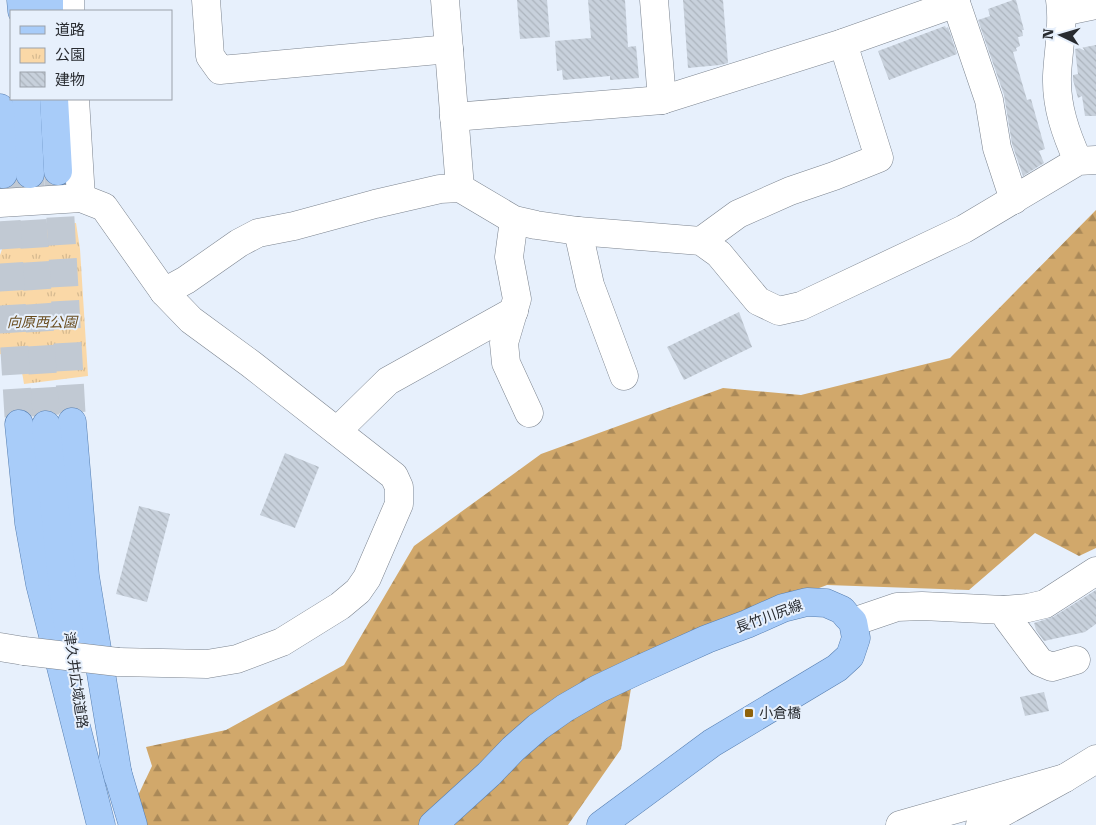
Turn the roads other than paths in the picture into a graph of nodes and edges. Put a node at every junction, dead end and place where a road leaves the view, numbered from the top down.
1 (206, 0) edge
2 (445, 0) edge
3 (654, 0) edge
4 (956, 2) edge
5 (1096, 5) edge
6 (1061, 6) edge
7 (843, 43) junction
8 (449, 49) junction
9 (26, 100) edge
10 (54, 100) edge
11 (75, 100) edge
12 (662, 100) junction
13 (0, 108) edge
14 (454, 117) junction
15 (1087, 161) edge
16 (58, 171) tunnel mouth
17 (460, 188) junction
18 (81, 198) junction
19 (1014, 200) junction
20 (0, 203) edge
21 (514, 220) junction
22 (578, 231) junction
23 (701, 241) junction
24 (164, 292) junction
25 (514, 311) junction
26 (624, 376) dead end
27 (529, 413) dead end
28 (19, 424) tunnel mouth
29 (337, 431) junction
30 (1096, 571) edge
31 (62, 578) junction
32 (1004, 610) junction
33 (853, 622) junction
34 (12, 650) edge
35 (1076, 660) dead end
36 (1096, 758) edge
37 (118, 776) junction
38 (1064, 778) junction
39 (90, 782) junction
40 (101, 825) edge
41 (133, 825) edge
42 (433, 825) edge
43 (602, 825) edge
44 (900, 825) edge
45 (980, 825) edge

1 - 8 street
2 - 8 street
3 - 12 street
4 - 7 street
4 - 19 street
5 - 6 street
6 - 15 street
7 - 12 street
7 - 23 street
8 - 14 street
9 - 13 main road
10 - 16 main road
11 - 18 street
12 - 14 street
14 - 17 street
15 - 19 street
17 - 21 street
17 - 24 street
18 - 20 street
18 - 24 street
19 - 23 street
21 - 22 street
21 - 25 street
22 - 23 street
22 - 26 street
24 - 29 street
25 - 27 street
25 - 29 street
28 - 39 main road
29 - 34 street, bridge
30 - 32 street
31 - 37 main road, 津久井広域道路
31 - 37 main road, 津久井広域道路
31 - 39 main road, 津久井広域道路
32 - 33 street
32 - 35 street
33 - 42 main road, 長竹川尻線
33 - 43 main road
36 - 38 street
37 - 41 main road
38 - 44 street
38 - 45 street
39 - 40 main road

